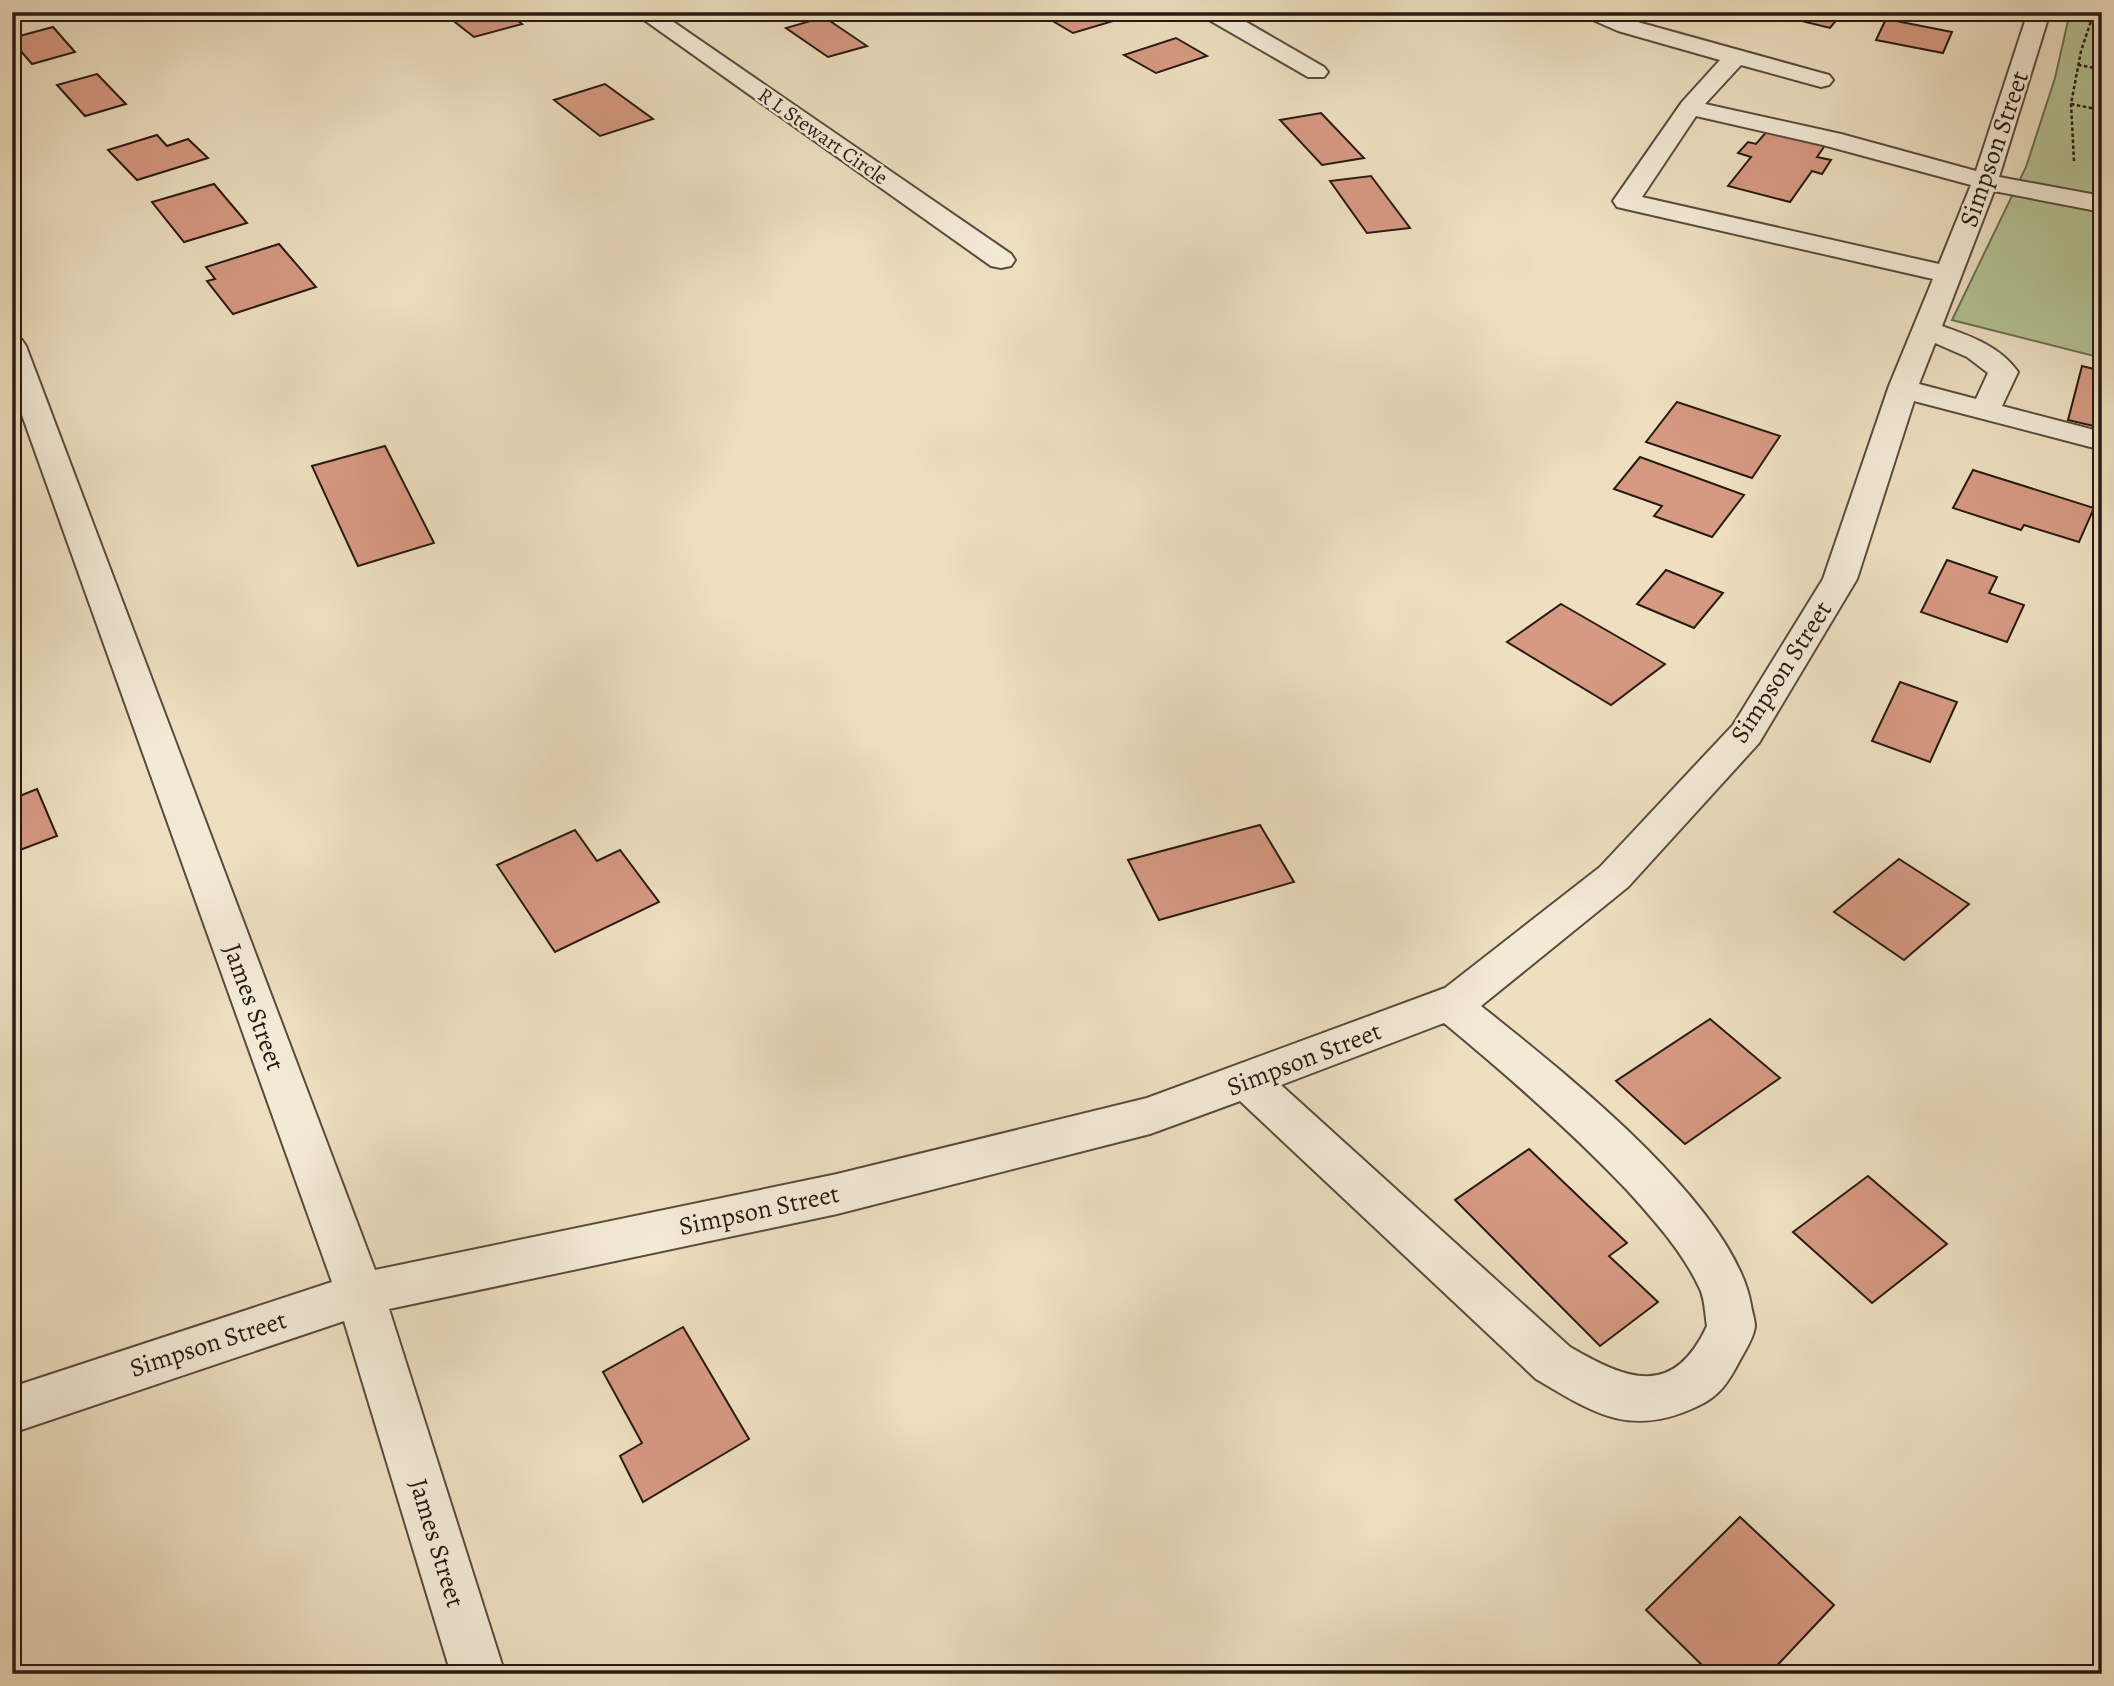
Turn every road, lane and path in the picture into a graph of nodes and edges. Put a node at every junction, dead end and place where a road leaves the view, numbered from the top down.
1 (643, 12) edge
2 (1212, 12) edge
3 (1594, 12) edge
4 (2039, 12) edge
5 (2094, 12) edge
6 (1736, 57) junction
7 (2078, 65) junction
8 (2102, 69) edge
9 (1316, 72) dead end
10 (1821, 80) dead end
11 (2071, 104) junction
12 (1690, 108) junction
13 (2101, 110) edge
14 (2078, 165) dead end
15 (1985, 182) junction
16 (2102, 204) edge
17 (1002, 260) dead end
18 (1949, 275) junction
19 (1927, 330) junction
20 (12, 346) edge
21 (1903, 389) junction
22 (1985, 411) junction
23 (2102, 441) edge
24 (1450, 1004) junction
25 (1247, 1080) junction
26 (360, 1294) junction
27 (12, 1410) edge
28 (478, 1674) edge

1 - 17 street, R L Stewart Circle
2 - 9 street
3 - 6 street
4 - 15 street, Simpson Street
5 - 7 path
6 - 10 street
6 - 12 street
7 - 8 path
7 - 11 path
11 - 13 path
11 - 14 path
12 - 15 street
12 - 18 street
15 - 16 street
15 - 18 street, Simpson Street
18 - 19 street, Simpson Street
19 - 21 street, Simpson Street
19 - 22 street
20 - 26 street, James Street
21 - 22 street
21 - 24 street, Simpson Street
22 - 23 street
24 - 25 street, Simpson Street
24 - 25 street
25 - 26 street, Simpson Street
26 - 27 street, Simpson Street
26 - 28 street, James Street

